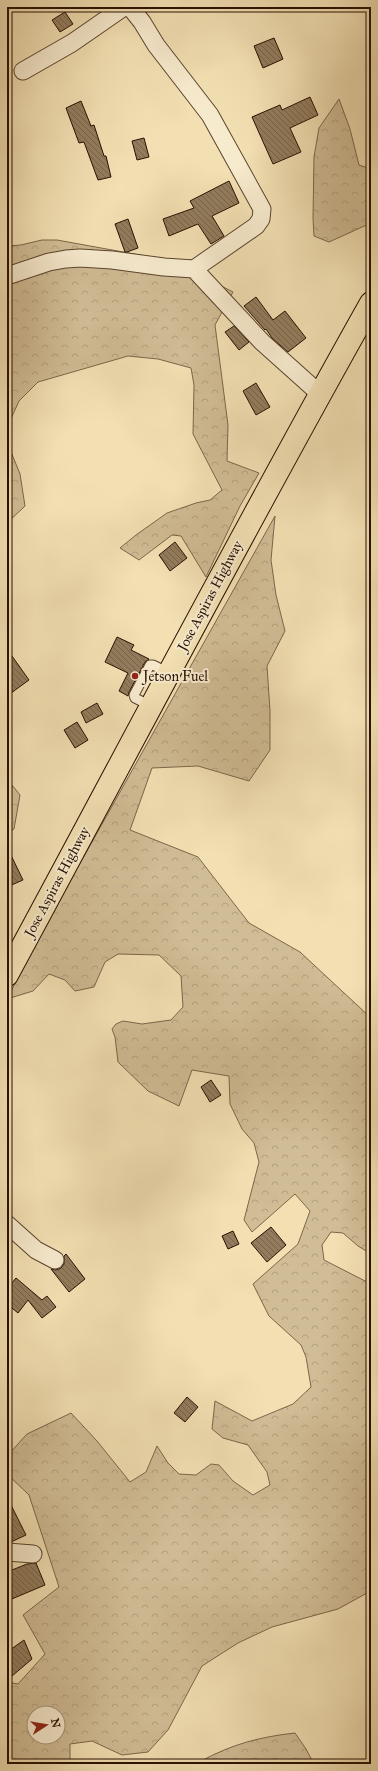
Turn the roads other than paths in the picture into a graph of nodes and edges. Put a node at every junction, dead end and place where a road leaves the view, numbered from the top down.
1 (124, 7) edge
2 (130, 7) edge
3 (23, 71) dead end
4 (194, 269) junction
5 (7, 276) edge
6 (371, 303) edge
7 (320, 394) junction
8 (7, 975) edge
9 (7, 1224) edge
10 (55, 1260) dead end
11 (7, 1552) edge
12 (33, 1554) dead end

1 - 3 street
2 - 4 street
4 - 5 street
4 - 7 street
6 - 7 main road, Jose Aspiras Highway
7 - 8 main road, Jose Aspiras Highway
9 - 10 street
11 - 12 street

